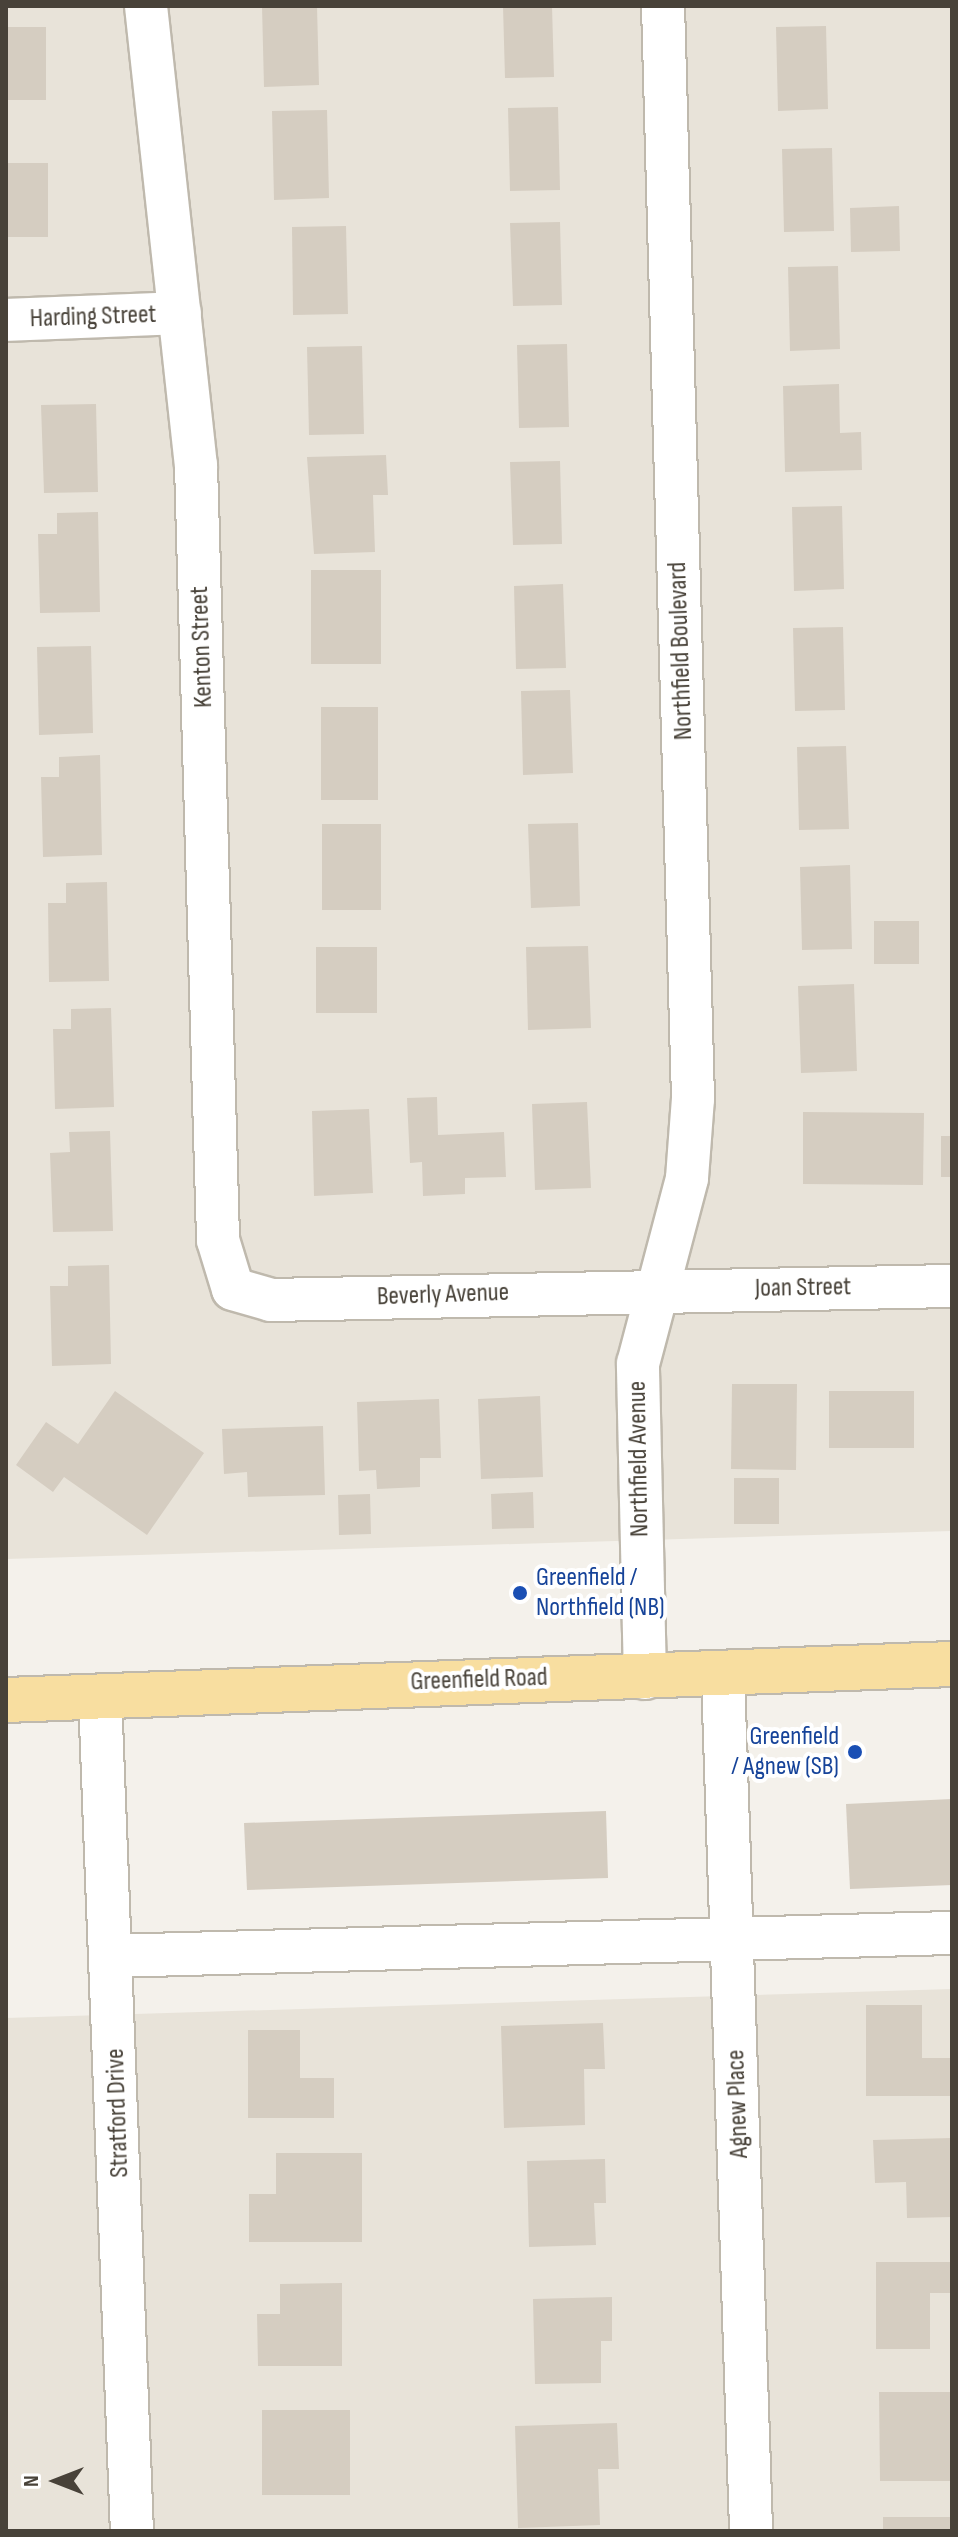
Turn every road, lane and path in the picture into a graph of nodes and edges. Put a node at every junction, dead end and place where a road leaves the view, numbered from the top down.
1 (146, 6) edge
2 (663, 6) edge
3 (180, 313) junction
4 (6, 320) edge
5 (952, 1286) edge
6 (233, 1289) joint
7 (654, 1290) junction
8 (952, 1664) edge
9 (723, 1676) junction
10 (645, 1678) junction
11 (100, 1696) junction
12 (6, 1700) edge
13 (952, 1933) edge
14 (731, 1938) junction
15 (111, 1956) junction
16 (132, 2531) edge
17 (751, 2531) edge

1 - 3 street, Kenton Street
2 - 7 street, Northfield Boulevard
3 - 4 street, Harding Street
3 - 6 street, Kenton Street
5 - 7 street, Joan Street
6 - 7 street, Beverly Avenue
7 - 10 street, Northfield Avenue
8 - 9 main road, Greenfield Road
9 - 10 main road, Greenfield Road
9 - 14 street, Agnew Place
10 - 11 main road, Greenfield Road
11 - 12 main road, Greenfield Road
11 - 15 street, Stratford Drive
13 - 14 street
14 - 15 street
14 - 17 street, Agnew Place
15 - 16 street, Stratford Drive

